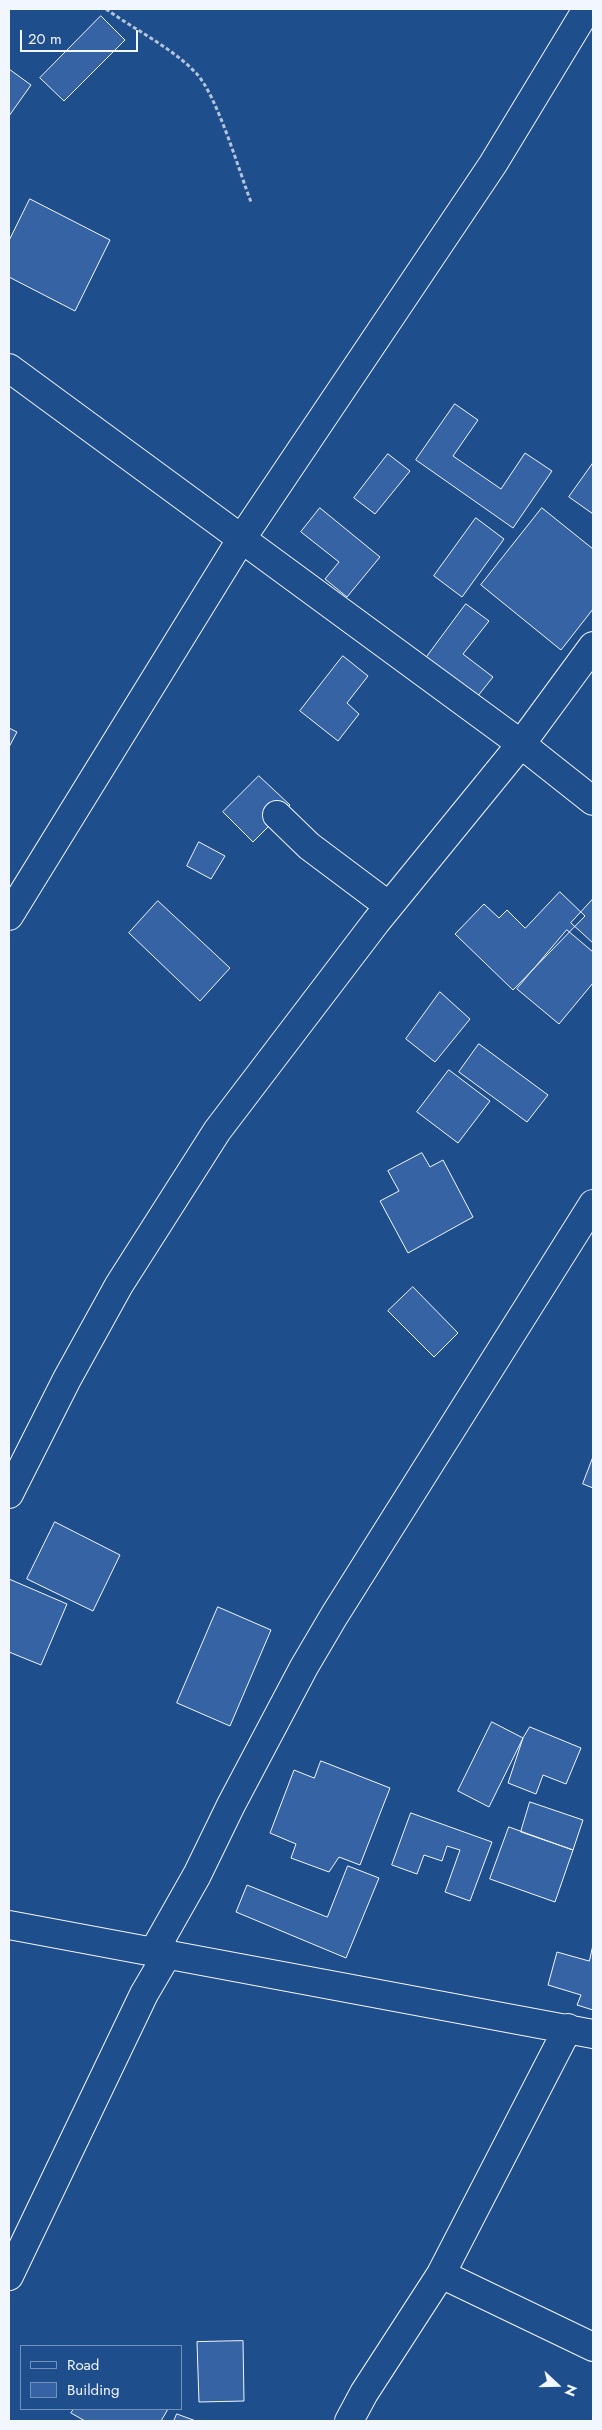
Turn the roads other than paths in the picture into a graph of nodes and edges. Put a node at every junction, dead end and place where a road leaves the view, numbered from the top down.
1 (587, 9) edge
2 (9, 368) edge
3 (242, 538) junction
4 (593, 646) edge
5 (521, 744) junction
6 (593, 801) edge
7 (278, 815) dead end
8 (389, 906) junction
9 (9, 916) edge
10 (593, 1204) edge
11 (9, 1494) edge
12 (9, 1925) edge
13 (161, 1952) junction
14 (581, 2031) edge
15 (442, 2274) junction
16 (9, 2276) edge
17 (593, 2348) edge
18 (349, 2421) edge

1 - 3 street
2 - 3 street
3 - 5 street
3 - 9 street
4 - 5 street
5 - 6 street
5 - 8 street
7 - 8 street
8 - 11 street
10 - 13 street
12 - 13 street
13 - 14 street
13 - 16 street
14 - 15 street
15 - 17 street
15 - 18 street

